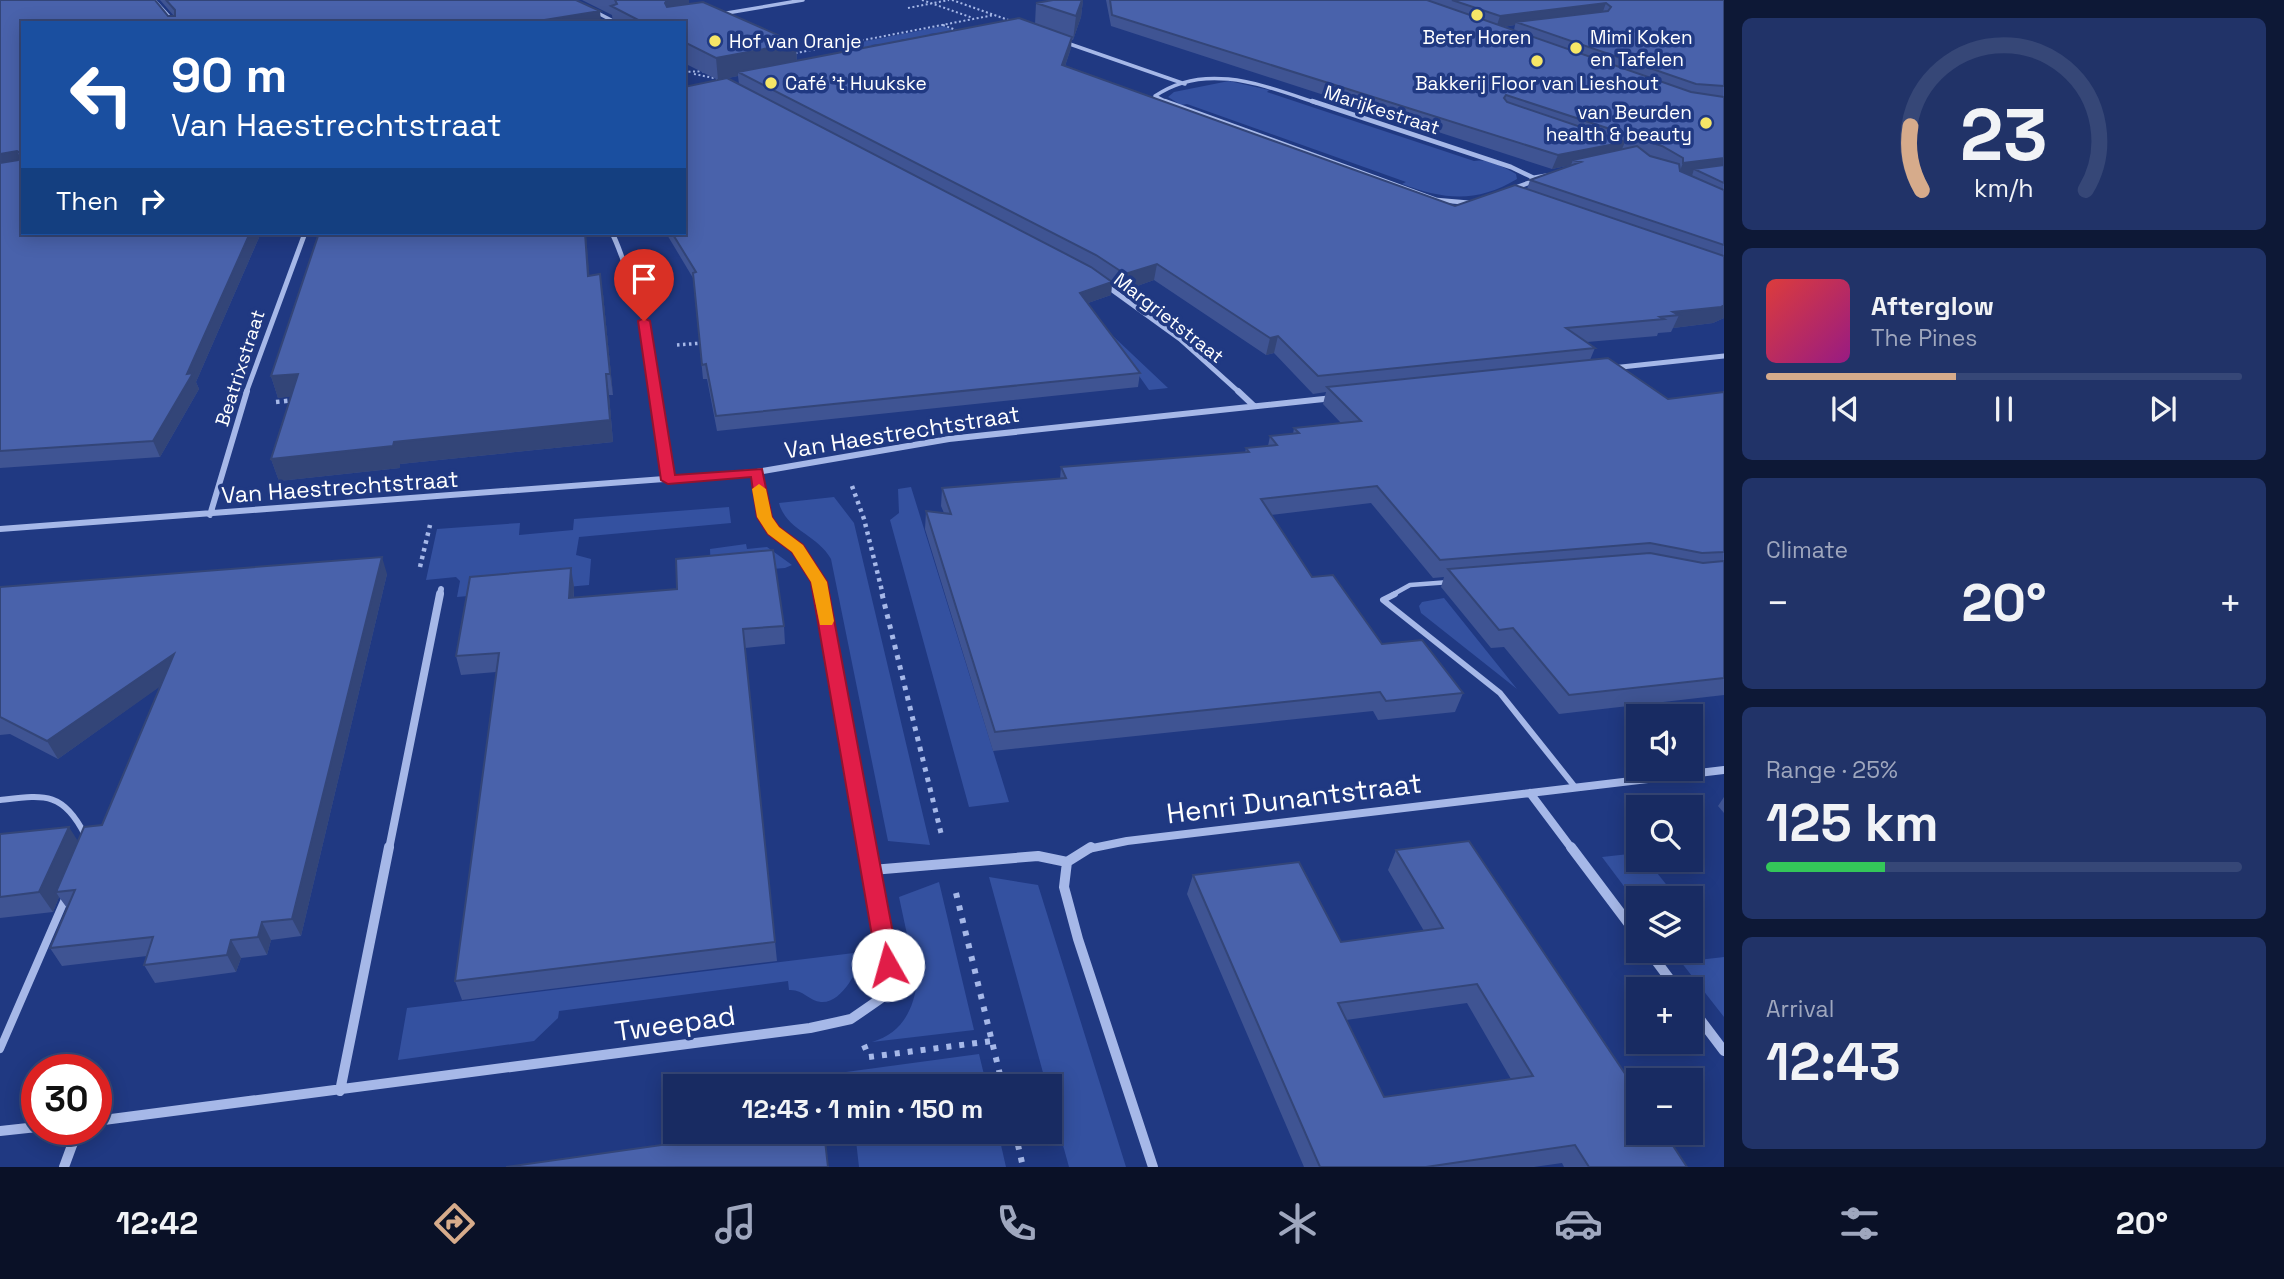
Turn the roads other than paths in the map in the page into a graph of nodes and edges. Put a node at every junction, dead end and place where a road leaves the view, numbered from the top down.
1 (154, 0) edge
2 (803, 0) edge
3 (585, 6) edge
4 (713, 15) edge
5 (173, 21) edge
6 (611, 21) edge
7 (1017, 25) edge
8 (1187, 85) junction
9 (1557, 173) edge
10 (1532, 177) junction
11 (1504, 193) junction
12 (1516, 197) edge
13 (304, 235) edge
14 (613, 235) edge
15 (1102, 283) edge
16 (1724, 356) edge
17 (1609, 369) edge
18 (1340, 397) edge
19 (1254, 406) junction
20 (757, 472) junction
21 (668, 480) junction
22 (210, 515) junction
23 (0, 529) edge
24 (1464, 581) edge
25 (441, 589) road end
26 (1724, 770) edge
27 (1576, 788) junction
28 (1530, 793) junction
29 (0, 800) edge
30 (89, 845) edge
31 (1067, 862) junction
32 (872, 870) junction
33 (67, 896) edge
34 (1626, 920) edge
35 (1703, 1023) edge
36 (0, 1049) edge
37 (1724, 1051) edge
38 (340, 1091) junction
39 (112, 1119) edge
40 (21, 1129) edge
41 (0, 1131) edge
42 (72, 1145) edge
43 (64, 1167) edge
44 (1153, 1167) edge

1 - 5 street
2 - 4 street
3 - 6 street
7 - 8 street
8 - 10 street, Marijkestraat
8 - 11 street, Marijkestraat
9 - 10 lane
10 - 11 street, Marijkestraat
11 - 12 street
13 - 22 street, Beatrixstraat
14 - 21 street
15 - 19 street, Margrietstraat
16 - 17 street
18 - 19 street, Van Haestrechtstraat
19 - 20 street, Van Haestrechtstraat
20 - 21 street, Van Haestrechtstraat
20 - 32 street, Tweepad
21 - 22 street, Van Haestrechtstraat
22 - 23 street, Van Haestrechtstraat
24 - 27 lane
25 - 38 street
26 - 27 street, Henri Dunantstraat
27 - 28 street, Henri Dunantstraat
28 - 31 street, Henri Dunantstraat
28 - 34 street
29 - 30 lane
31 - 32 street
31 - 44 street
32 - 38 street, Tweepad
33 - 36 lane
35 - 37 street
38 - 39 street, Tweepad
40 - 41 street
42 - 43 street

